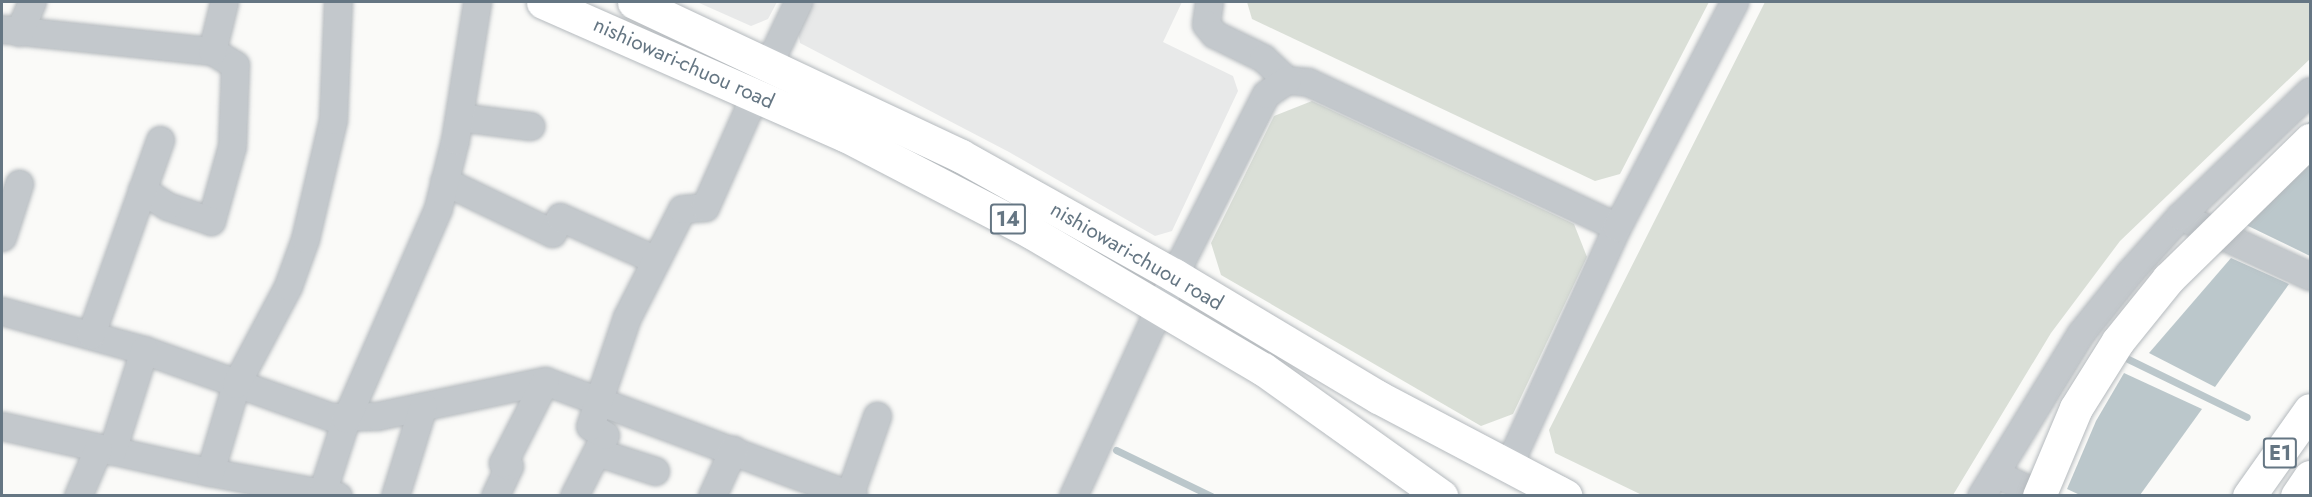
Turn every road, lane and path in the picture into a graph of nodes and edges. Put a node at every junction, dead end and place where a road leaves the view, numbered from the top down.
1 (32, 2) edge
2 (224, 2) edge
3 (339, 2) edge
4 (477, 2) edge
5 (543, 2) edge
6 (634, 2) edge
7 (798, 2) edge
8 (1209, 2) edge
9 (1734, 2) edge
10 (10, 30) edge
11 (212, 51) junction
12 (769, 63) junction
13 (1287, 80) junction
14 (2310, 91) edge
15 (755, 94) junction
16 (459, 117) junction
17 (530, 126) dead end
18 (160, 140) dead end
19 (2310, 140) edge
20 (444, 181) junction
21 (19, 184) dead end
22 (142, 190) junction
23 (2180, 216) junction
24 (1617, 228) junction
25 (2, 237) edge
26 (656, 260) junction
27 (1174, 275) junction
28 (2310, 276) edge
29 (1160, 306) junction
30 (2, 311) edge
31 (90, 334) junction
32 (144, 350) junction
33 (545, 381) junction
34 (236, 384) junction
35 (600, 402) junction
36 (423, 406) junction
37 (2310, 410) edge
38 (877, 416) dead end
39 (346, 419) junction
40 (648, 420) junction
41 (2, 427) edge
42 (105, 450) junction
43 (733, 450) junction
44 (597, 452) junction
45 (1508, 466) junction
46 (210, 472) junction
47 (2310, 477) edge
48 (1988, 484) edge
49 (327, 494) edge
50 (1562, 494) edge
51 (78, 495) edge
52 (395, 495) edge
53 (495, 495) edge
54 (573, 495) edge
55 (712, 495) edge
56 (851, 495) edge
57 (1073, 495) edge
58 (1441, 495) edge
59 (2041, 495) edge
60 (2249, 495) edge
61 (2297, 495) edge

1 - 10 street
2 - 11 street
3 - 34 street
4 - 16 street
5 - 15 main road, nishiowari-chuou road / 14
6 - 12 main road, nishiowari-chuou road / 14
7 - 12 street
8 - 13 street
9 - 24 street
10 - 11 street
11 - 22 street
12 - 27 main road, nishiowari-chuou road / 14
13 - 24 street
13 - 27 street
14 - 23 street
15 - 26 street
15 - 29 main road, nishiowari-chuou road / 14
16 - 17 street
16 - 20 street
18 - 22 street
19 - 59 main road, bridge
20 - 26 street
20 - 39 street
21 - 25 street
22 - 31 street
23 - 28 street
23 - 48 street
24 - 45 street
26 - 35 street
27 - 29 street
27 - 45 main road, nishiowari-chuou road / 14
29 - 57 street
29 - 58 main road, nishiowari-chuou road / 14
30 - 31 street
31 - 32 street
32 - 34 street
32 - 42 street
33 - 35 street
33 - 36 street
33 - 53 street
34 - 39 street
34 - 46 street
35 - 40 street
35 - 44 street
36 - 39 street
36 - 52 street
37 - 60 main road, E1
38 - 56 street
39 - 49 street
40 - 43 street
40 - 44 street
41 - 42 street
42 - 46 street
42 - 51 street
43 - 55 street
43 - 56 street
44 - 54 street
45 - 50 main road, nishiowari-chuou road / 14
46 - 49 street
47 - 61 main road, E1
48 - 59 street

